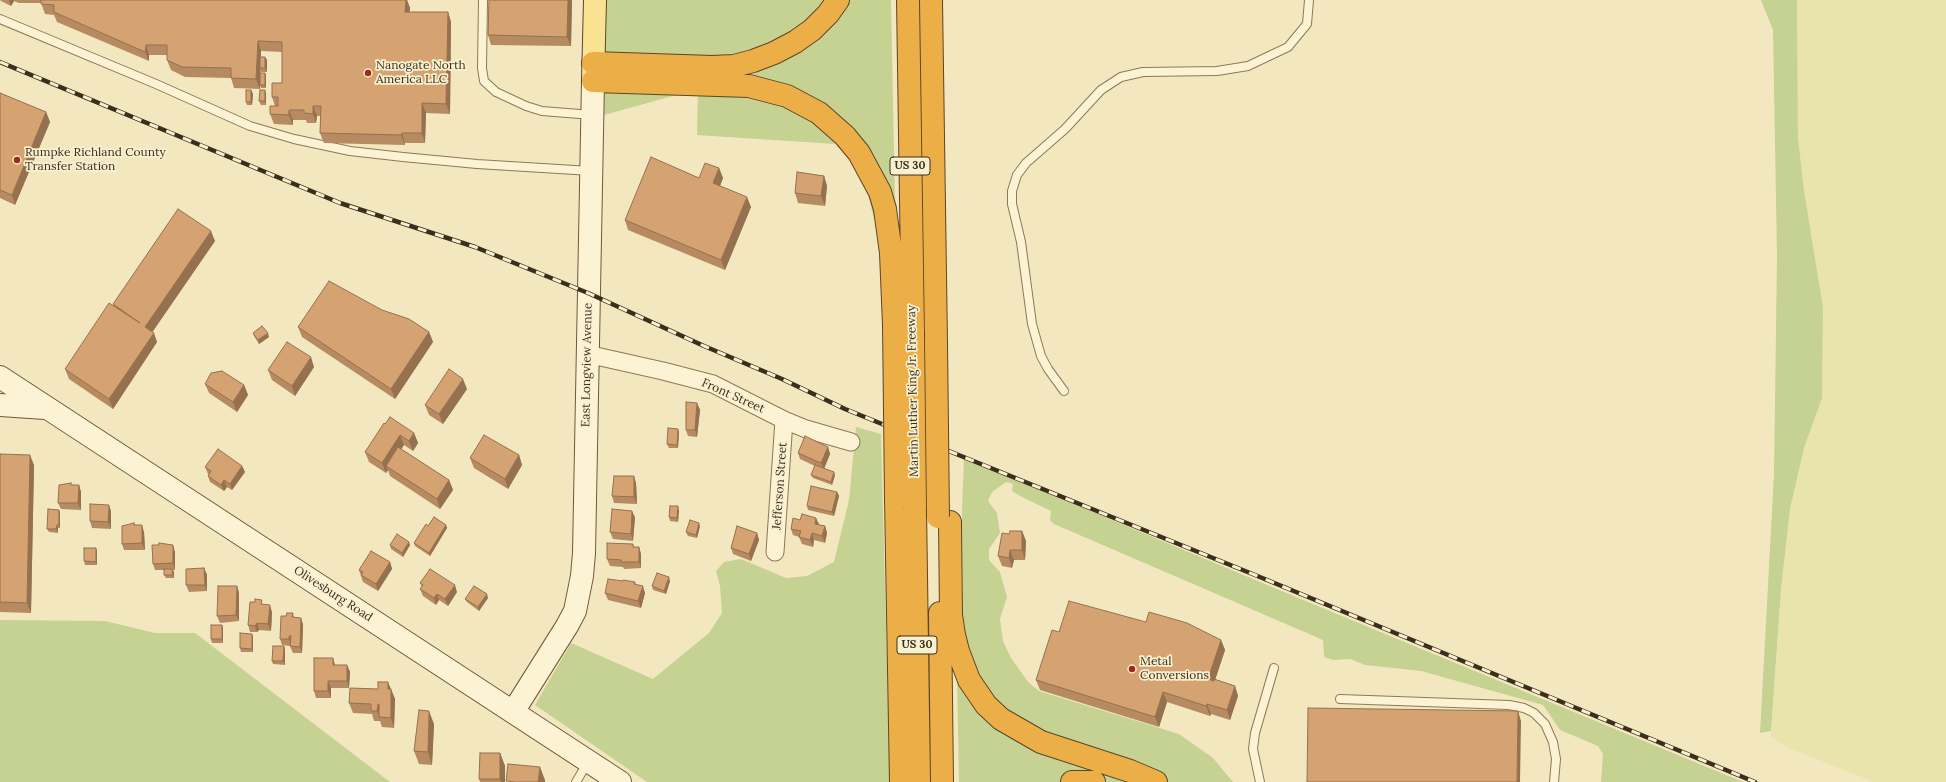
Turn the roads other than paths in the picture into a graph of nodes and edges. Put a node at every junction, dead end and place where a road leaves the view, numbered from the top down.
1 (483, 0) edge
2 (594, 0) edge
3 (838, 0) edge
4 (908, 0) edge
5 (931, 0) edge
6 (943, 0) edge
7 (1309, 0) edge
8 (0, 19) edge
9 (593, 72) junction
10 (592, 116) junction
11 (933, 137) junction
12 (591, 171) junction
13 (903, 329) junction
14 (587, 354) junction
15 (0, 377) edge
16 (1064, 391) dead end
17 (0, 405) edge
18 (46, 408) junction
19 (784, 420) junction
20 (851, 442) dead end
21 (906, 503) junction
22 (944, 520) junction
23 (775, 552) dead end
24 (1274, 668) dead end
25 (1340, 699) dead end
26 (513, 712) junction
27 (588, 761) junction
28 (576, 782) edge
29 (620, 782) edge
30 (901, 782) edge
31 (919, 782) edge
32 (942, 782) edge
33 (1072, 782) edge
34 (1094, 782) edge
35 (1156, 782) edge
36 (1260, 782) edge
37 (1554, 782) edge

1 - 10 lane
2 - 9 main road, East Longview Avenue
3 - 9 highway
4 - 13 highway, Martin Luther King Jr. Freeway / US 30
5 - 11 highway, Martin Luther King Jr. Freeway / US 30
6 - 11 highway
7 - 16 lane
8 - 12 lane
9 - 10 main road, East Longview Avenue
9 - 13 highway
10 - 12 main road, East Longview Avenue
11 - 22 highway, Martin Luther King Jr. Freeway / US 30, bridge
12 - 14 main road, East Longview Avenue
13 - 21 highway, Martin Luther King Jr. Freeway / US 30, bridge
14 - 19 street, Front Street
14 - 26 main road, East Longview Avenue
15 - 18 main road, Olivesburg Road
17 - 18 main road
18 - 26 main road, Olivesburg Road
19 - 20 street, Front Street
19 - 23 street, Jefferson Street
21 - 30 highway
21 - 31 highway, Martin Luther King Jr. Freeway / US 30
22 - 32 highway, Martin Luther King Jr. Freeway / US 30
22 - 35 highway
24 - 36 lane
25 - 37 lane
26 - 27 main road, Olivesburg Road
27 - 28 lane
27 - 29 main road, Olivesburg Road
33 - 34 highway

